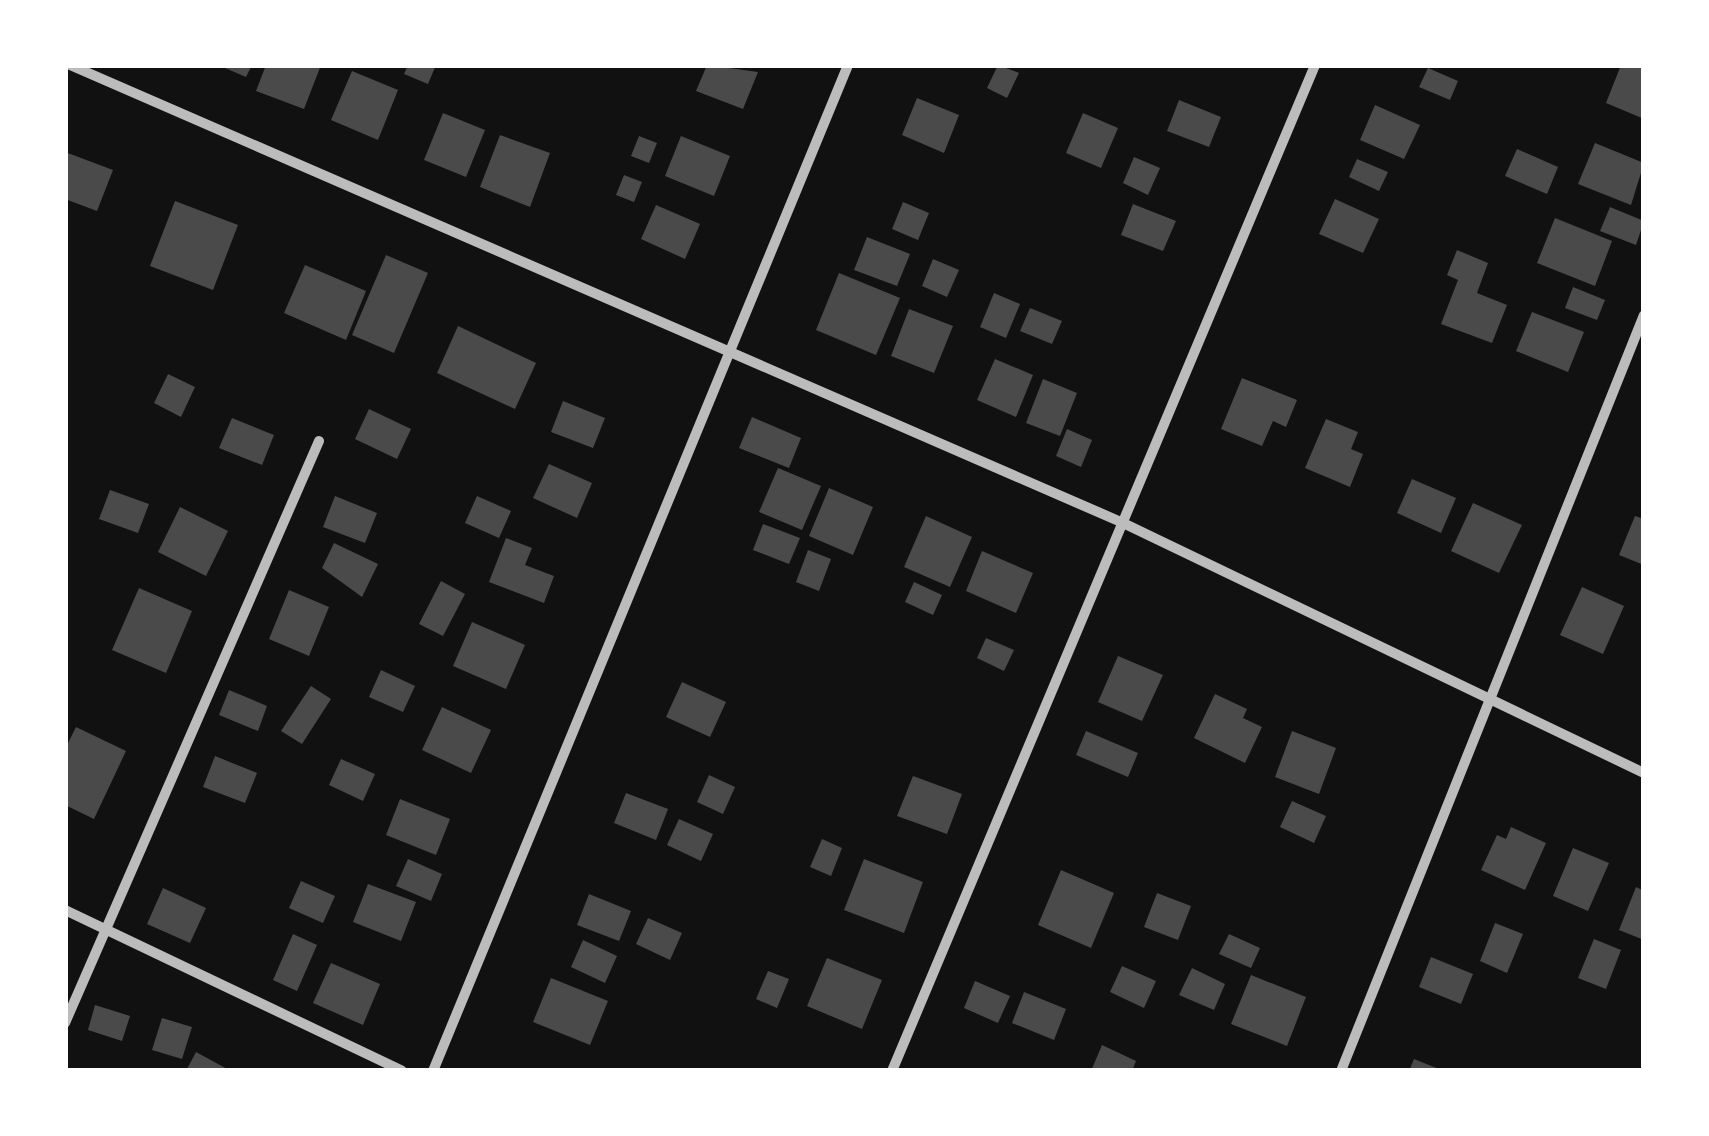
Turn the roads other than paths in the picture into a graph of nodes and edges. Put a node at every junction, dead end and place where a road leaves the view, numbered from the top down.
1 (70, 65) edge
2 (848, 65) edge
3 (1315, 65) edge
4 (1644, 314) edge
5 (733, 353) junction
6 (319, 441) dead end
7 (1121, 522) junction
8 (1490, 701) junction
9 (1644, 773) edge
10 (65, 910) edge
11 (105, 929) junction
12 (65, 1022) edge
13 (402, 1071) edge
14 (434, 1071) edge
15 (892, 1071) edge
16 (1341, 1071) edge

1 - 5 street
2 - 5 street
3 - 7 street
4 - 8 street
5 - 7 street
5 - 14 street
6 - 11 street
7 - 8 street
7 - 15 street
8 - 9 street
8 - 16 street
10 - 11 street
11 - 12 street
11 - 13 street

